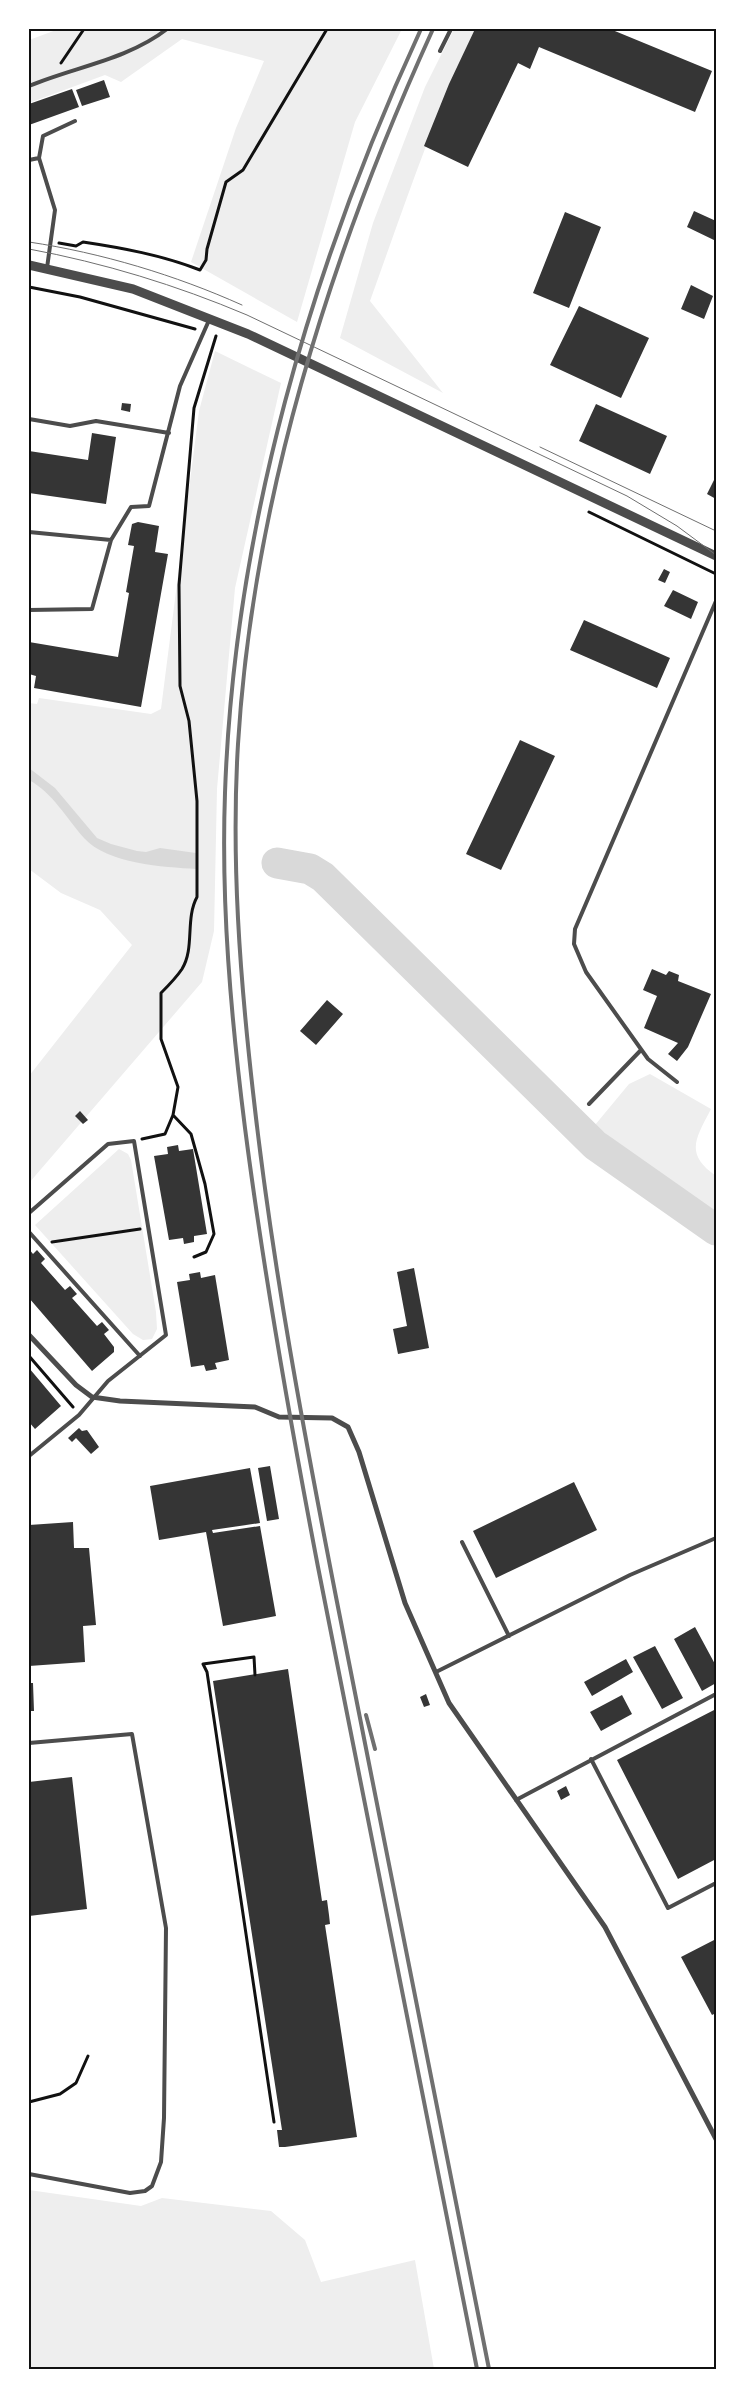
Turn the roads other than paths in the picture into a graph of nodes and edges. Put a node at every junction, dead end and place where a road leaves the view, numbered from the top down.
1 (167, 29) edge
2 (451, 29) edge
3 (440, 51) dead end
4 (29, 86) edge
5 (75, 122) dead end
6 (39, 158) junction
7 (29, 160) edge
8 (29, 265) edge
9 (47, 268) junction
10 (210, 318) junction
11 (29, 418) edge
12 (169, 433) junction
13 (29, 532) edge
14 (112, 540) junction
15 (716, 556) edge
16 (716, 601) edge
17 (29, 610) edge
18 (641, 1050) junction
19 (677, 1082) dead end
20 (589, 1104) dead end
21 (29, 1214) edge
22 (29, 1232) edge
23 (29, 1334) edge
24 (140, 1356) junction
25 (92, 1397) junction
26 (29, 1456) edge
27 (716, 1538) edge
28 (462, 1542) dead end
29 (509, 1636) junction
30 (436, 1672) junction
31 (716, 1694) edge
32 (29, 1743) edge
33 (591, 1759) junction
34 (516, 1800) junction
35 (716, 1883) edge
36 (716, 2139) edge
37 (29, 2174) edge

1 - 4 lane
2 - 3 lane
5 - 6 lane
6 - 7 lane
6 - 9 lane
8 - 9 street
9 - 10 street
10 - 12 lane
10 - 15 street
11 - 12 lane
12 - 14 lane
13 - 14 lane
14 - 17 lane
16 - 18 lane
18 - 19 lane
18 - 20 lane
21 - 24 lane
22 - 24 lane
23 - 25 street
24 - 25 lane
25 - 26 lane
25 - 30 street
27 - 29 lane
28 - 29 lane
29 - 30 lane
30 - 34 street
31 - 33 lane
32 - 37 lane
33 - 34 lane
33 - 35 lane
34 - 36 street

